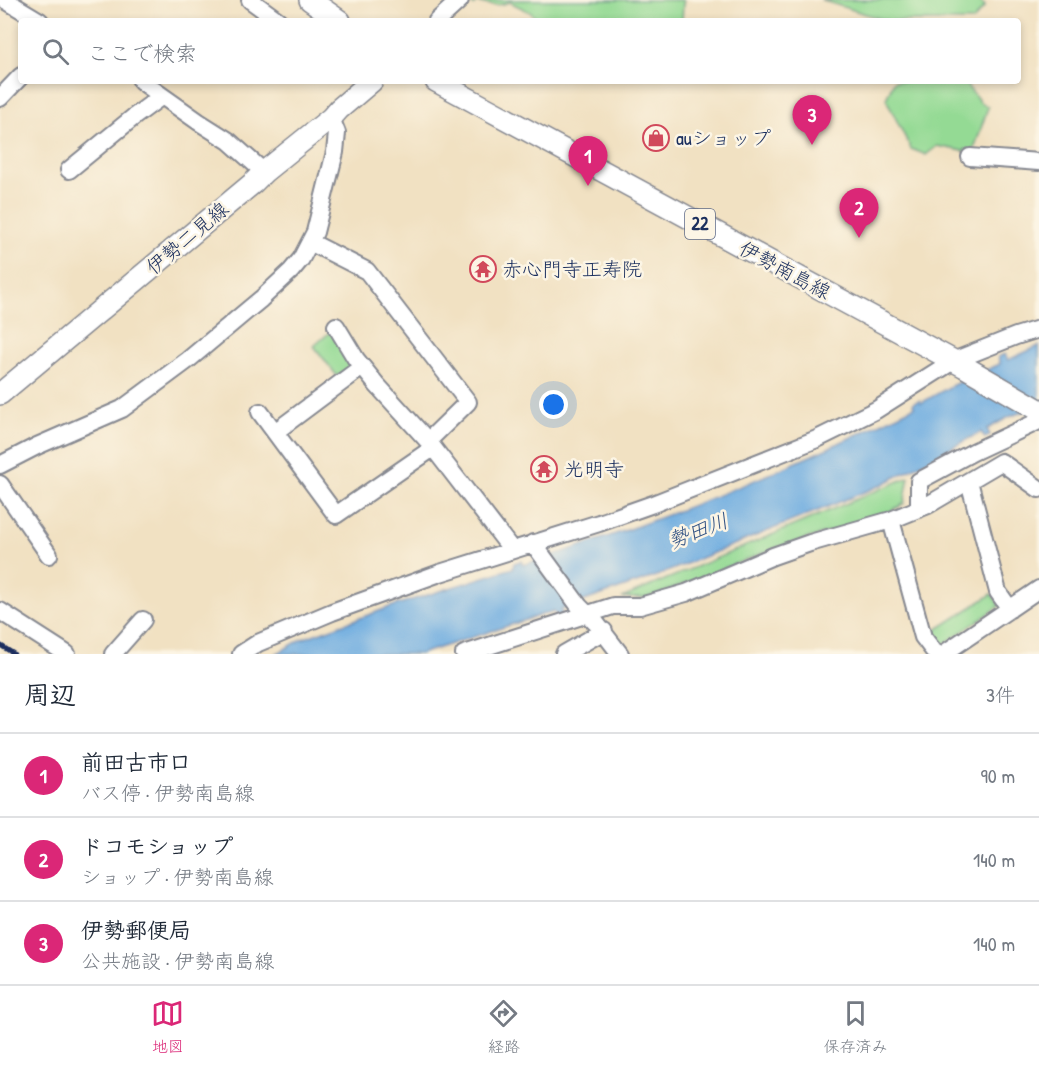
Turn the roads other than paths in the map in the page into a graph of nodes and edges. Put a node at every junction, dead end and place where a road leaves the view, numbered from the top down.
1 (5, 0) edge
2 (250, 0) edge
3 (310, 0) edge
4 (460, 0) edge
5 (35, 18) edge
6 (275, 18) edge
7 (336, 18) edge
8 (440, 18) edge
9 (18, 79) edge
10 (145, 84) edge
11 (368, 84) edge
12 (442, 84) edge
13 (162, 96) junction
14 (0, 98) edge
15 (331, 118) junction
16 (970, 157) dead end
17 (1039, 162) edge
18 (69, 170) dead end
19 (264, 172) junction
20 (310, 242) junction
21 (336, 326) dead end
22 (1039, 329) edge
23 (959, 364) junction
24 (362, 367) junction
25 (0, 394) edge
26 (1039, 410) edge
27 (260, 412) dead end
28 (1039, 421) edge
29 (274, 432) junction
30 (430, 444) junction
31 (0, 465) edge
32 (969, 481) junction
33 (0, 484) edge
34 (1039, 489) edge
35 (919, 509) junction
36 (891, 520) junction
37 (536, 548) junction
38 (512, 550) junction
39 (49, 555) dead end
40 (1039, 589) edge
41 (1010, 609) junction
42 (0, 611) edge
43 (583, 611) junction
44 (143, 620) dead end
45 (604, 631) junction
46 (67, 654) edge
47 (113, 654) edge
48 (241, 654) edge
49 (464, 654) edge
50 (564, 654) edge
51 (620, 654) edge
52 (936, 654) edge
53 (943, 654) edge

1 - 5 street
2 - 6 street
3 - 7 main road
4 - 8 street
9 - 14 street
10 - 13 street
11 - 15 main road, 伊勢二見線
12 - 23 main road, 伊勢南島線 / 22
13 - 18 street
13 - 19 street
15 - 19 main road, 伊勢二見線
15 - 20 street
16 - 17 street
19 - 25 main road, 伊勢二見線
20 - 30 street
20 - 31 street
21 - 24 street
22 - 23 street
23 - 26 main road, 伊勢南島線 / 22
23 - 37 street
24 - 29 street
24 - 30 street
27 - 29 street
28 - 35 street
29 - 30 street
30 - 38 street
32 - 34 street
32 - 35 street
32 - 41 street
33 - 39 street
35 - 36 street
36 - 43 street
36 - 52 street
37 - 38 street
37 - 43 street
38 - 48 street
40 - 41 street
41 - 53 street
42 - 46 street
43 - 45 street
43 - 49 street
44 - 47 street
45 - 50 street
45 - 51 street

